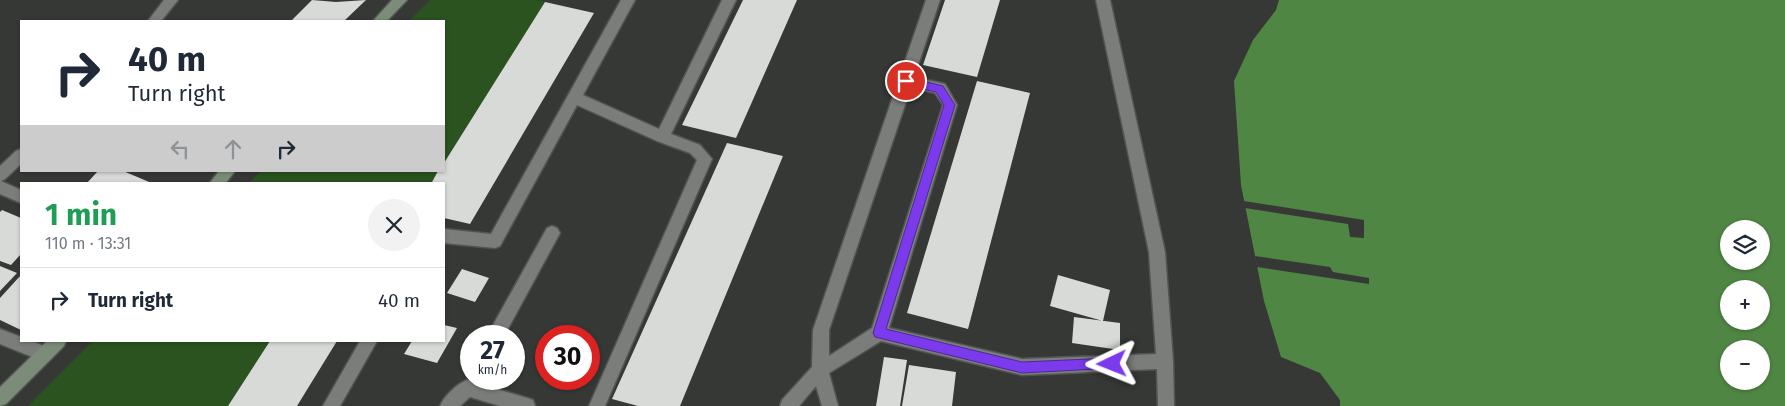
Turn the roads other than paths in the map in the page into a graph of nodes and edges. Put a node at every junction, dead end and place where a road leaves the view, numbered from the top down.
1 (171, 0) edge
2 (400, 0) edge
3 (628, 0) edge
4 (729, 0) edge
5 (933, 0) edge
6 (1103, 0) edge
7 (155, 20) edge
8 (380, 20) edge
9 (906, 81) junction
10 (575, 98) junction
11 (662, 137) junction
12 (20, 156) edge
13 (227, 172) edge
14 (0, 175) edge
15 (218, 182) edge
16 (0, 187) edge
17 (20, 197) edge
18 (552, 233) dead end
19 (445, 236) edge
20 (501, 325) edge
21 (879, 333) junction
22 (0, 336) edge
23 (57, 342) edge
24 (368, 342) edge
25 (45, 354) junction
26 (1165, 361) junction
27 (820, 370) junction
28 (463, 390) edge
29 (485, 390) edge
30 (0, 398) edge
31 (330, 406) edge
32 (448, 406) edge
33 (527, 406) edge
34 (598, 406) edge
35 (788, 406) edge
36 (830, 406) edge
37 (1166, 406) edge

1 - 7 street
2 - 8 street
3 - 10 street
4 - 11 street
5 - 9 street
6 - 26 street
9 - 21 street
9 - 27 street
10 - 11 street
10 - 19 street
11 - 34 street
12 - 14 street
13 - 15 street
16 - 17 street
18 - 20 street
21 - 26 street
21 - 27 street
22 - 25 street
23 - 25 street
24 - 31 street
25 - 30 street
26 - 37 street
27 - 35 street
27 - 36 street
28 - 32 street
29 - 33 street

